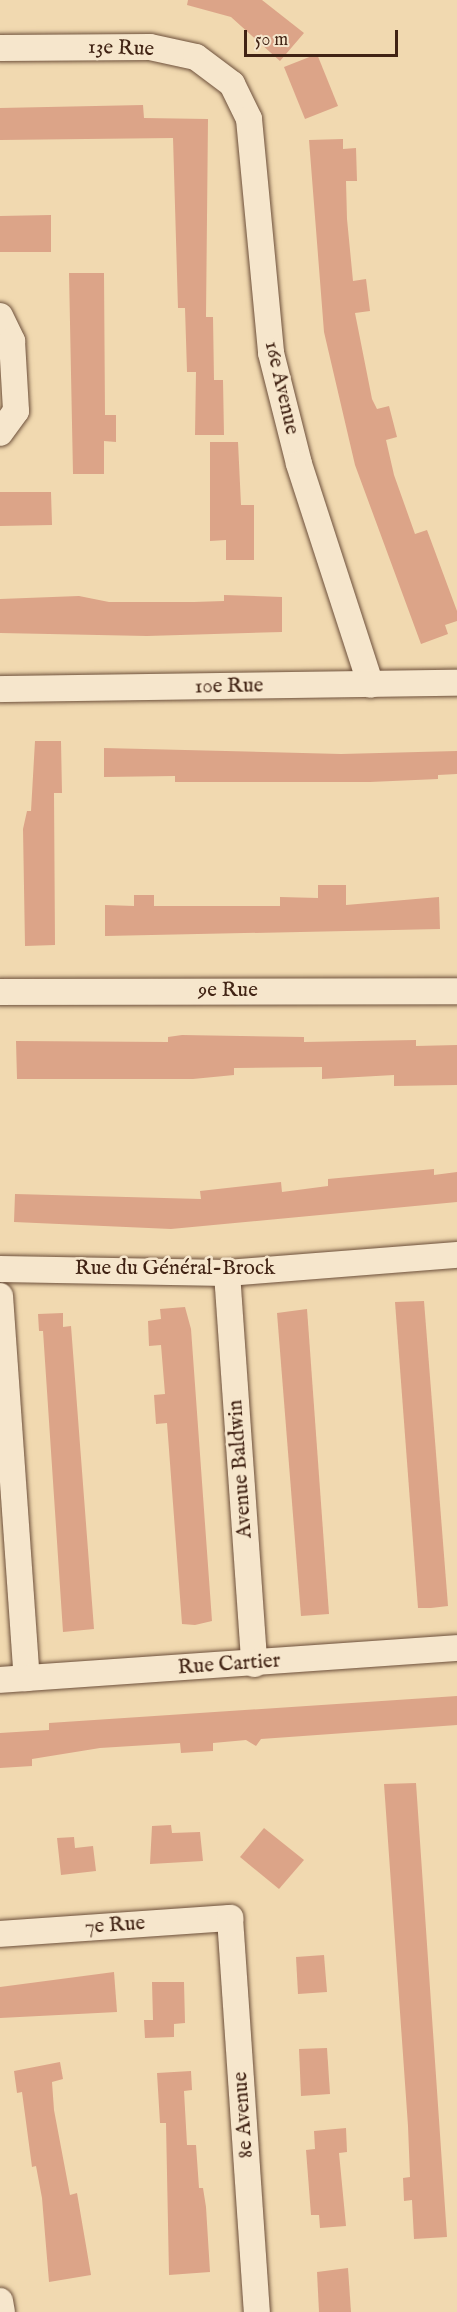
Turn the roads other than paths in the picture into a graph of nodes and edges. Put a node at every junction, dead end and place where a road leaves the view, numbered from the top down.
1 (0, 48) edge
2 (232, 84) joint
3 (0, 316) edge
4 (0, 433) edge
5 (457, 683) edge
6 (371, 685) junction
7 (0, 689) edge
8 (457, 990) edge
9 (0, 992) edge
10 (457, 1255) edge
11 (0, 1269) edge
12 (227, 1273) junction
13 (0, 1296) edge
14 (457, 1648) edge
15 (254, 1664) junction
16 (27, 1678) junction
17 (0, 1680) edge
18 (230, 1918) joint
19 (0, 1934) edge
20 (0, 2301) edge
21 (2, 2312) edge
22 (257, 2312) edge

1 - 2 street, 13e Rue
2 - 6 street, 16e Avenue
3 - 4 street
5 - 6 street, 10e Rue
6 - 7 street, 10e Rue
8 - 9 street, 9e Rue
10 - 12 street, Rue du Général-Brock
11 - 12 street, Rue du Général-Brock
12 - 15 street, Avenue Baldwin
13 - 16 street
14 - 15 street, Rue Cartier
15 - 16 street, Rue Cartier
16 - 17 street, Rue Cartier
18 - 19 street, 7e Rue
18 - 22 street, 8e Avenue
20 - 21 street

